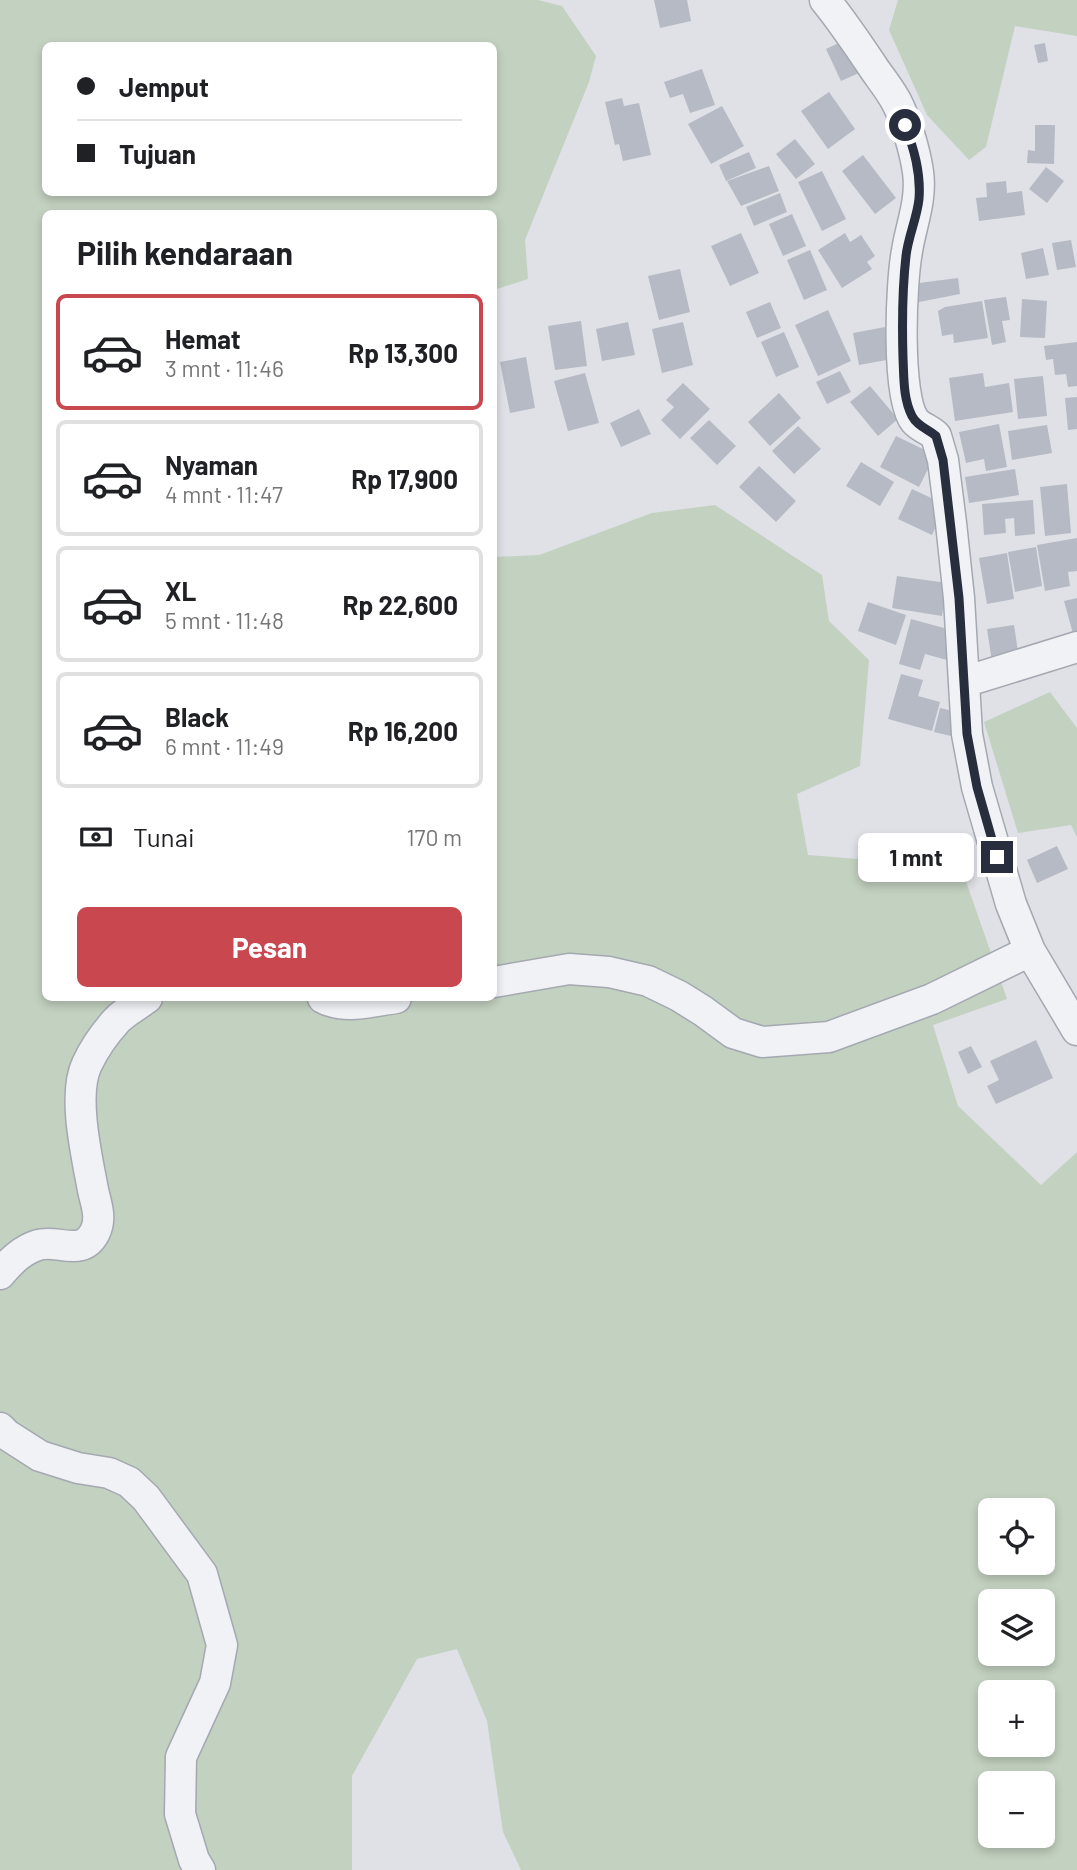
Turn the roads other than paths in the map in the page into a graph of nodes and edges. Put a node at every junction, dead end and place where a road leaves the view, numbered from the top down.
1 (825, 0) edge
2 (1077, 647) edge
3 (964, 682) junction
4 (1030, 951) junction
5 (497, 982) edge
6 (143, 1001) edge
7 (329, 1001) edge
8 (375, 1001) edge
9 (1077, 1030) edge
10 (0, 1273) edge
11 (0, 1428) edge
12 (200, 1870) edge

1 - 3 street
2 - 3 street
3 - 4 street
4 - 5 street
4 - 9 street
6 - 10 street
7 - 8 street
11 - 12 street

